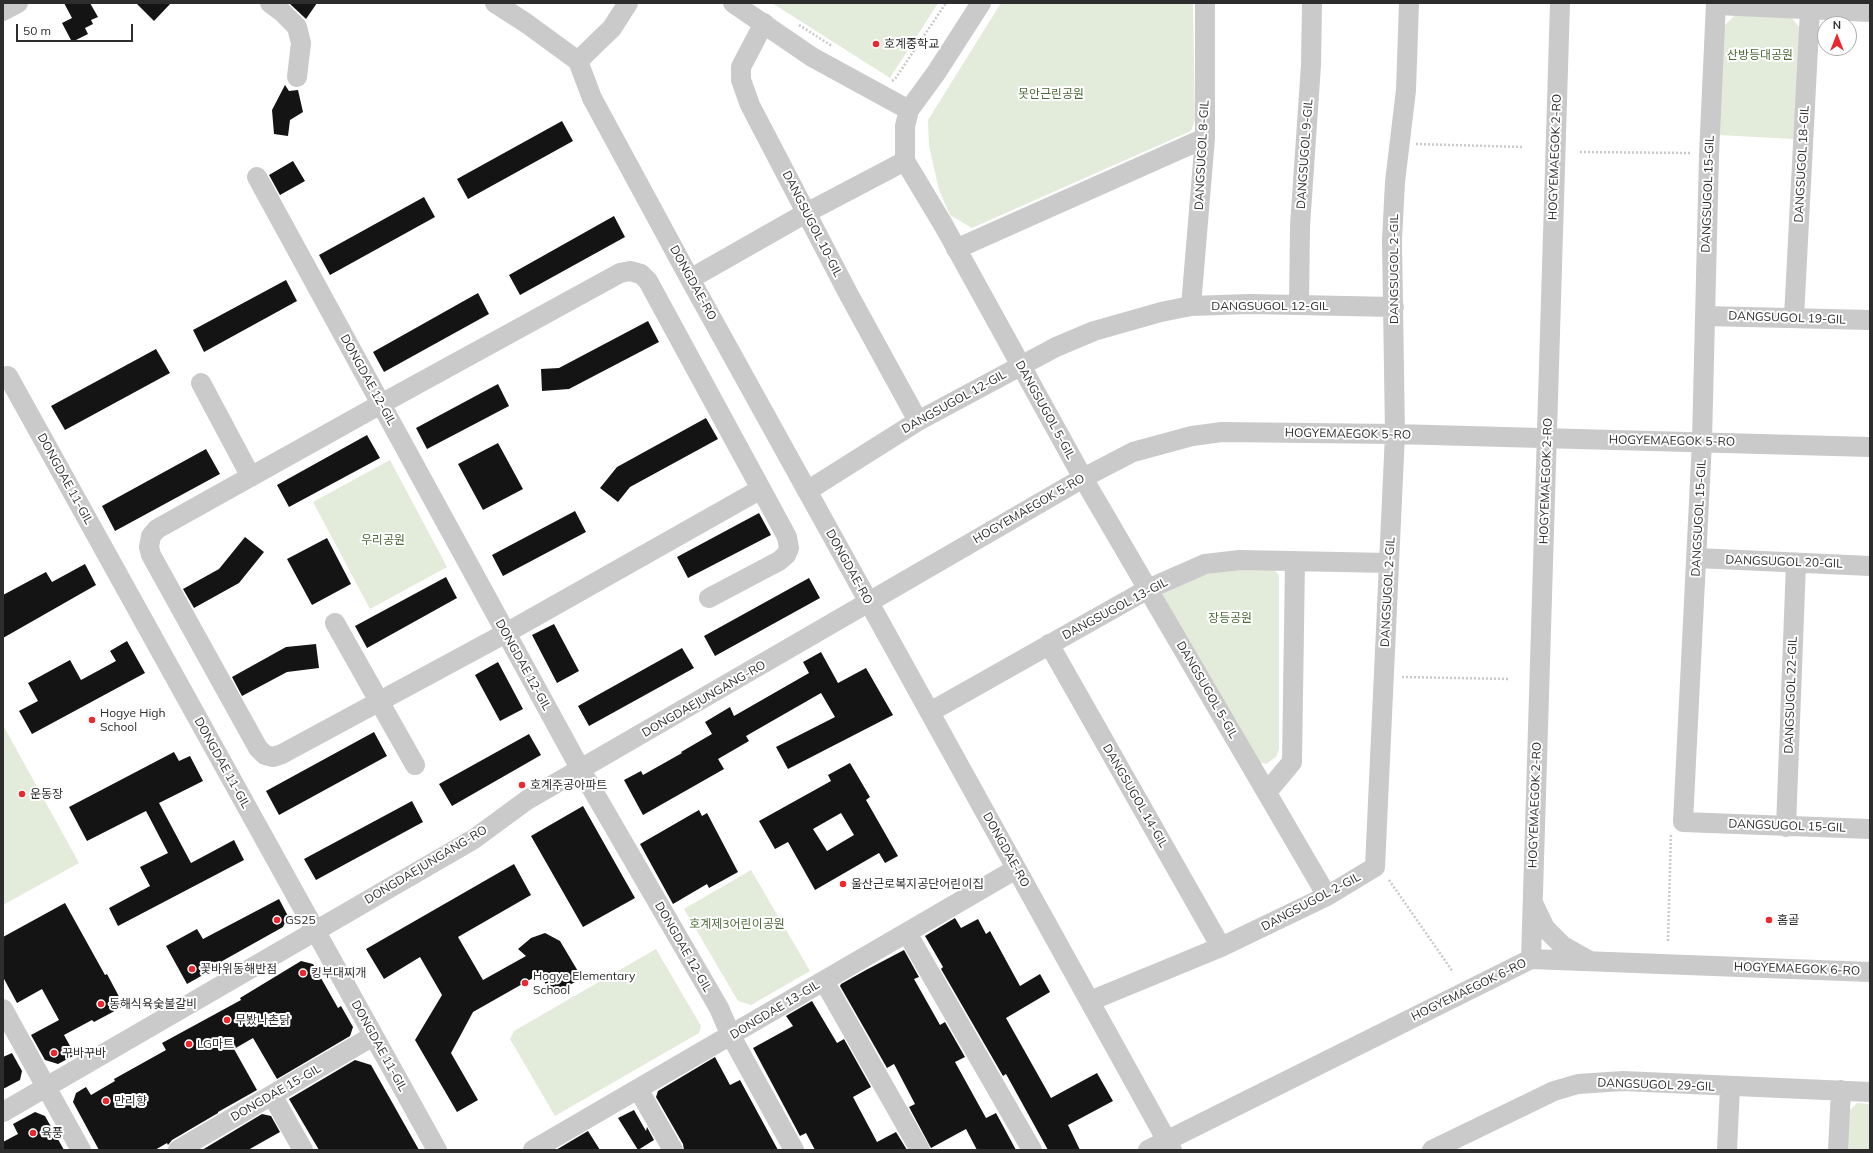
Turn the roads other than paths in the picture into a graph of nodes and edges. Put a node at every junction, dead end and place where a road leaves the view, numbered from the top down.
1 (18, 3) edge
2 (270, 3) edge
3 (495, 3) edge
4 (628, 3) edge
5 (733, 3) edge
6 (982, 3) edge
7 (1205, 3) edge
8 (1312, 3) edge
9 (1409, 3) edge
10 (1560, 3) edge
11 (1716, 4) edge
12 (1810, 10) junction
13 (3, 11) edge
14 (1870, 12) edge
15 (764, 23) junction
16 (578, 61) junction
17 (297, 77) dead end
18 (909, 110) junction
19 (1204, 138) junction
20 (905, 161) junction
21 (257, 177) dead end
22 (806, 213) junction
23 (956, 249) junction
24 (690, 279) junction
25 (1299, 305) junction
26 (1191, 306) junction
27 (1394, 307) junction
28 (1705, 316) junction
29 (1794, 317) junction
30 (1870, 320) edge
31 (1020, 366) junction
32 (8, 376) dead end
33 (201, 383) dead end
34 (381, 404) junction
35 (918, 421) junction
36 (1395, 434) junction
37 (1547, 439) junction
38 (1702, 441) junction
39 (1870, 447) edge
40 (251, 477) junction
41 (1083, 478) junction
42 (761, 489) junction
43 (807, 491) junction
44 (1697, 558) junction
45 (1295, 561) junction
46 (1389, 562) junction
47 (1796, 563) junction
48 (1870, 566) edge
49 (1148, 589) junction
50 (708, 598) dead end
51 (868, 603) junction
52 (335, 623) dead end
53 (506, 633) junction
54 (1049, 644) junction
55 (379, 702) junction
56 (930, 712) junction
57 (415, 765) dead end
58 (581, 770) junction
59 (1267, 792) junction
60 (1786, 826) junction
61 (1870, 829) edge
62 (1016, 869) junction
63 (1327, 896) junction
64 (1532, 901) junction
65 (315, 931) junction
66 (907, 933) junction
67 (1221, 947) junction
68 (1531, 959) junction
69 (1592, 962) junction
70 (1870, 972) edge
71 (824, 981) junction
72 (1090, 1001) junction
73 (3, 1009) edge
74 (373, 1036) junction
75 (731, 1036) junction
76 (46, 1087) junction
77 (1730, 1087) junction
78 (638, 1090) junction
79 (1841, 1090) junction
80 (1870, 1092) edge
81 (272, 1095) junction
82 (3, 1112) edge
83 (1169, 1145) edge
84 (544, 1147) edge
85 (184, 1148) edge
86 (81, 1150) edge
87 (303, 1150) edge
88 (437, 1150) edge
89 (673, 1150) edge
90 (794, 1150) edge
91 (920, 1150) edge
92 (1032, 1150) edge
93 (1148, 1150) edge
94 (1432, 1150) edge
95 (1727, 1150) edge
96 (1838, 1150) edge

1 - 13 street
2 - 17 street
3 - 16 street
4 - 16 street
5 - 15 street
6 - 18 street
7 - 19 street, DANGSUGOL 8-GIL
8 - 25 street, DANGSUGOL 9-GIL
9 - 27 street, DANGSUGOL 2-GIL
10 - 37 street, HOGYEMAEGOK 2-RO
11 - 12 street
11 - 28 street, DANGSUGOL 15-GIL
12 - 14 street
12 - 29 street, DANGSUGOL 18-GIL
15 - 18 street
15 - 22 street, DANGSUGOL 10-GIL
16 - 24 street, DONGDAE-RO
18 - 20 street
19 - 23 street
19 - 26 street, DANGSUGOL 8-GIL
20 - 22 street
20 - 23 street, DANGSUGOL 5-GIL
21 - 34 street, DONGDAE 12-GIL
22 - 24 street
22 - 35 street, DANGSUGOL 10-GIL
23 - 31 street, DANGSUGOL 5-GIL
24 - 43 street, DONGDAE-RO
25 - 26 street, DANGSUGOL 12-GIL
25 - 27 street, DANGSUGOL 12-GIL
26 - 31 street, DANGSUGOL 12-GIL
27 - 36 street, DANGSUGOL 2-GIL
28 - 29 street, DANGSUGOL 19-GIL
28 - 38 street, DANGSUGOL 15-GIL
29 - 30 street, DANGSUGOL 19-GIL
31 - 35 street, DANGSUGOL 12-GIL
31 - 41 street, DANGSUGOL 5-GIL
32 - 65 street, DONGDAE 11-GIL
33 - 40 street
34 - 40 street
34 - 42 street
34 - 53 street, DONGDAE 12-GIL
35 - 43 street, DANGSUGOL 12-GIL
36 - 37 street, HOGYEMAEGOK 5-RO
36 - 41 street, HOGYEMAEGOK 5-RO
36 - 46 street, DANGSUGOL 2-GIL
37 - 38 street, HOGYEMAEGOK 5-RO
37 - 64 street, HOGYEMAEGOK 2-RO
38 - 39 street, HOGYEMAEGOK 5-RO
38 - 44 street, DANGSUGOL 15-GIL
40 - 55 street
41 - 49 street, DANGSUGOL 5-GIL
41 - 51 street, HOGYEMAEGOK 5-RO
42 - 50 street
42 - 53 street
43 - 51 street, DONGDAE-RO
44 - 47 street, DANGSUGOL 20-GIL
44 - 60 street, DANGSUGOL 15-GIL
45 - 46 street, DANGSUGOL 13-GIL
45 - 49 street, DANGSUGOL 13-GIL
45 - 59 street
46 - 63 street, DANGSUGOL 2-GIL
47 - 48 street, DANGSUGOL 20-GIL
47 - 60 street, DANGSUGOL 22-GIL
49 - 54 street, DANGSUGOL 13-GIL
49 - 59 street, DANGSUGOL 5-GIL
51 - 56 street, DONGDAE-RO
51 - 58 street, DONGDAEJUNGANG-RO
52 - 55 street
53 - 55 street
53 - 58 street, DONGDAE 12-GIL
54 - 56 street, DANGSUGOL 13-GIL
54 - 67 street, DANGSUGOL 14-GIL
55 - 57 street
56 - 62 street, DONGDAE-RO
58 - 65 street, DONGDAEJUNGANG-RO
58 - 75 street, DONGDAE 12-GIL
59 - 63 street, DANGSUGOL 5-GIL
60 - 61 street, DANGSUGOL 15-GIL
62 - 66 street, DONGDAE 13-GIL
62 - 72 street, DONGDAE-RO
63 - 67 street, DANGSUGOL 2-GIL
64 - 68 street, HOGYEMAEGOK 2-RO
64 - 69 street
65 - 74 street, DONGDAE 11-GIL
65 - 76 street, DONGDAEJUNGANG-RO
66 - 71 street, DONGDAE 13-GIL
66 - 92 street
67 - 72 street, DANGSUGOL 2-GIL
68 - 69 street, HOGYEMAEGOK 6-RO
68 - 83 street, HOGYEMAEGOK 6-RO
69 - 70 street, HOGYEMAEGOK 6-RO
71 - 75 street, DONGDAE 13-GIL
71 - 91 street
72 - 83 street, DONGDAE-RO
73 - 76 street
74 - 81 street, DONGDAE 15-GIL
74 - 88 street, DONGDAE 11-GIL
75 - 78 street, DONGDAE 13-GIL
75 - 90 street, DONGDAE 12-GIL
76 - 82 street, DONGDAEJUNGANG-RO
76 - 86 street
77 - 79 street, DANGSUGOL 29-GIL
77 - 94 street, DANGSUGOL 29-GIL
77 - 95 street
78 - 84 street, DONGDAE 13-GIL
78 - 89 street
79 - 80 street, DANGSUGOL 29-GIL
79 - 96 street
81 - 85 street, DONGDAE 15-GIL
81 - 87 street
83 - 93 street

